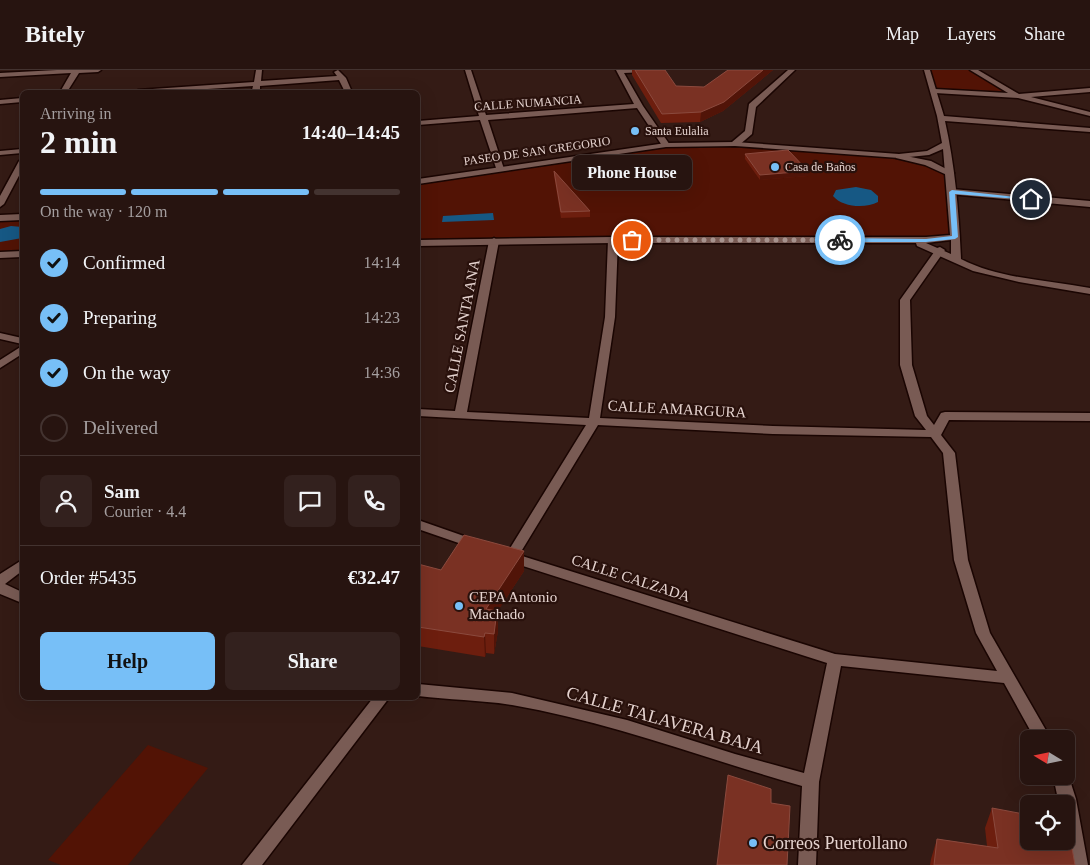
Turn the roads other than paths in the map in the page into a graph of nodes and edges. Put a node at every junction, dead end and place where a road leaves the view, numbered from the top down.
1 (98, 70) edge
2 (260, 70) edge
3 (337, 70) edge
4 (468, 70) edge
5 (619, 70) edge
6 (646, 70) edge
7 (792, 70) edge
8 (927, 70) edge
9 (972, 70) edge
10 (77, 71) edge
11 (0, 75) edge
12 (342, 78) junction
13 (257, 84) junction
14 (65, 90) edge
15 (168, 90) edge
16 (256, 90) edge
17 (347, 90) edge
18 (1090, 90) edge
19 (935, 91) junction
20 (1018, 96) junction
21 (20, 100) edge
22 (0, 102) edge
23 (639, 106) junction
24 (1090, 114) edge
25 (483, 117) junction
26 (942, 118) junction
27 (420, 123) edge
28 (1090, 130) edge
29 (735, 144) junction
30 (947, 144) junction
31 (666, 145) junction
32 (20, 151) edge
33 (0, 153) edge
34 (899, 156) junction
35 (20, 168) edge
36 (500, 169) junction
37 (950, 173) junction
38 (420, 182) edge
39 (952, 192) junction
40 (0, 204) edge
41 (1090, 204) edge
42 (20, 216) edge
43 (0, 218) edge
44 (955, 237) junction
45 (613, 240) junction
46 (900, 240) junction
47 (494, 241) junction
48 (420, 243) edge
49 (940, 250) junction
50 (20, 254) edge
51 (0, 255) edge
52 (956, 260) junction
53 (1090, 291) edge
54 (0, 336) edge
55 (20, 340) edge
56 (20, 350) edge
57 (0, 365) edge
58 (420, 413) edge
59 (460, 416) junction
60 (1090, 417) edge
61 (594, 422) junction
62 (936, 434) junction
63 (420, 525) edge
64 (511, 557) junction
65 (20, 566) edge
66 (0, 581) edge
67 (0, 588) edge
68 (20, 597) edge
69 (835, 660) junction
70 (1009, 678) junction
71 (420, 690) edge
72 (379, 700) edge
73 (1038, 730) edge
74 (811, 782) junction
75 (1063, 785) edge
76 (251, 865) edge
77 (807, 865) edge
78 (1079, 865) edge

1 - 10 street
2 - 13 street
3 - 12 street
4 - 25 street
5 - 6 street
5 - 23 street
7 - 29 street
8 - 19 street
9 - 20 street
10 - 11 street
10 - 14 street
12 - 13 street
12 - 17 street
13 - 15 street
13 - 16 street
18 - 20 street
19 - 20 street
19 - 26 street
20 - 24 street
21 - 22 street
23 - 25 street, CALLE NUMANCIA
23 - 31 street
25 - 27 street, CALLE NUMANCIA
25 - 36 street
26 - 28 street
26 - 30 street
29 - 31 street, PASEO DE SAN GREGORIO
29 - 34 street, PASEO DE SAN GREGORIO
30 - 34 street, PASEO DE SAN GREGORIO
30 - 37 street
31 - 36 street, PASEO DE SAN GREGORIO
32 - 33 street
34 - 37 street, PASEO DE SAN GREGORIO
35 - 40 street
36 - 38 street, PASEO DE SAN GREGORIO
37 - 39 street
39 - 41 street
39 - 44 street
42 - 43 street
44 - 46 street
44 - 52 street
45 - 46 street
45 - 47 street
45 - 61 street
46 - 49 street
47 - 48 street
47 - 59 street, CALLE SANTA ANA
49 - 52 street
49 - 62 street
50 - 51 street
52 - 53 street
54 - 55 street
56 - 57 street
58 - 59 street, CALLE AMARGURA
59 - 61 street, CALLE AMARGURA
60 - 62 street
61 - 62 street, CALLE AMARGURA
61 - 64 street
62 - 70 street
63 - 64 street, CALLE CALZADA
64 - 69 street, CALLE CALZADA
65 - 66 street
67 - 68 street
69 - 70 street, CALLE CALZADA
69 - 74 street
70 - 73 street
71 - 74 street, CALLE TALAVERA BAJA
72 - 76 street
74 - 77 street
75 - 78 street

